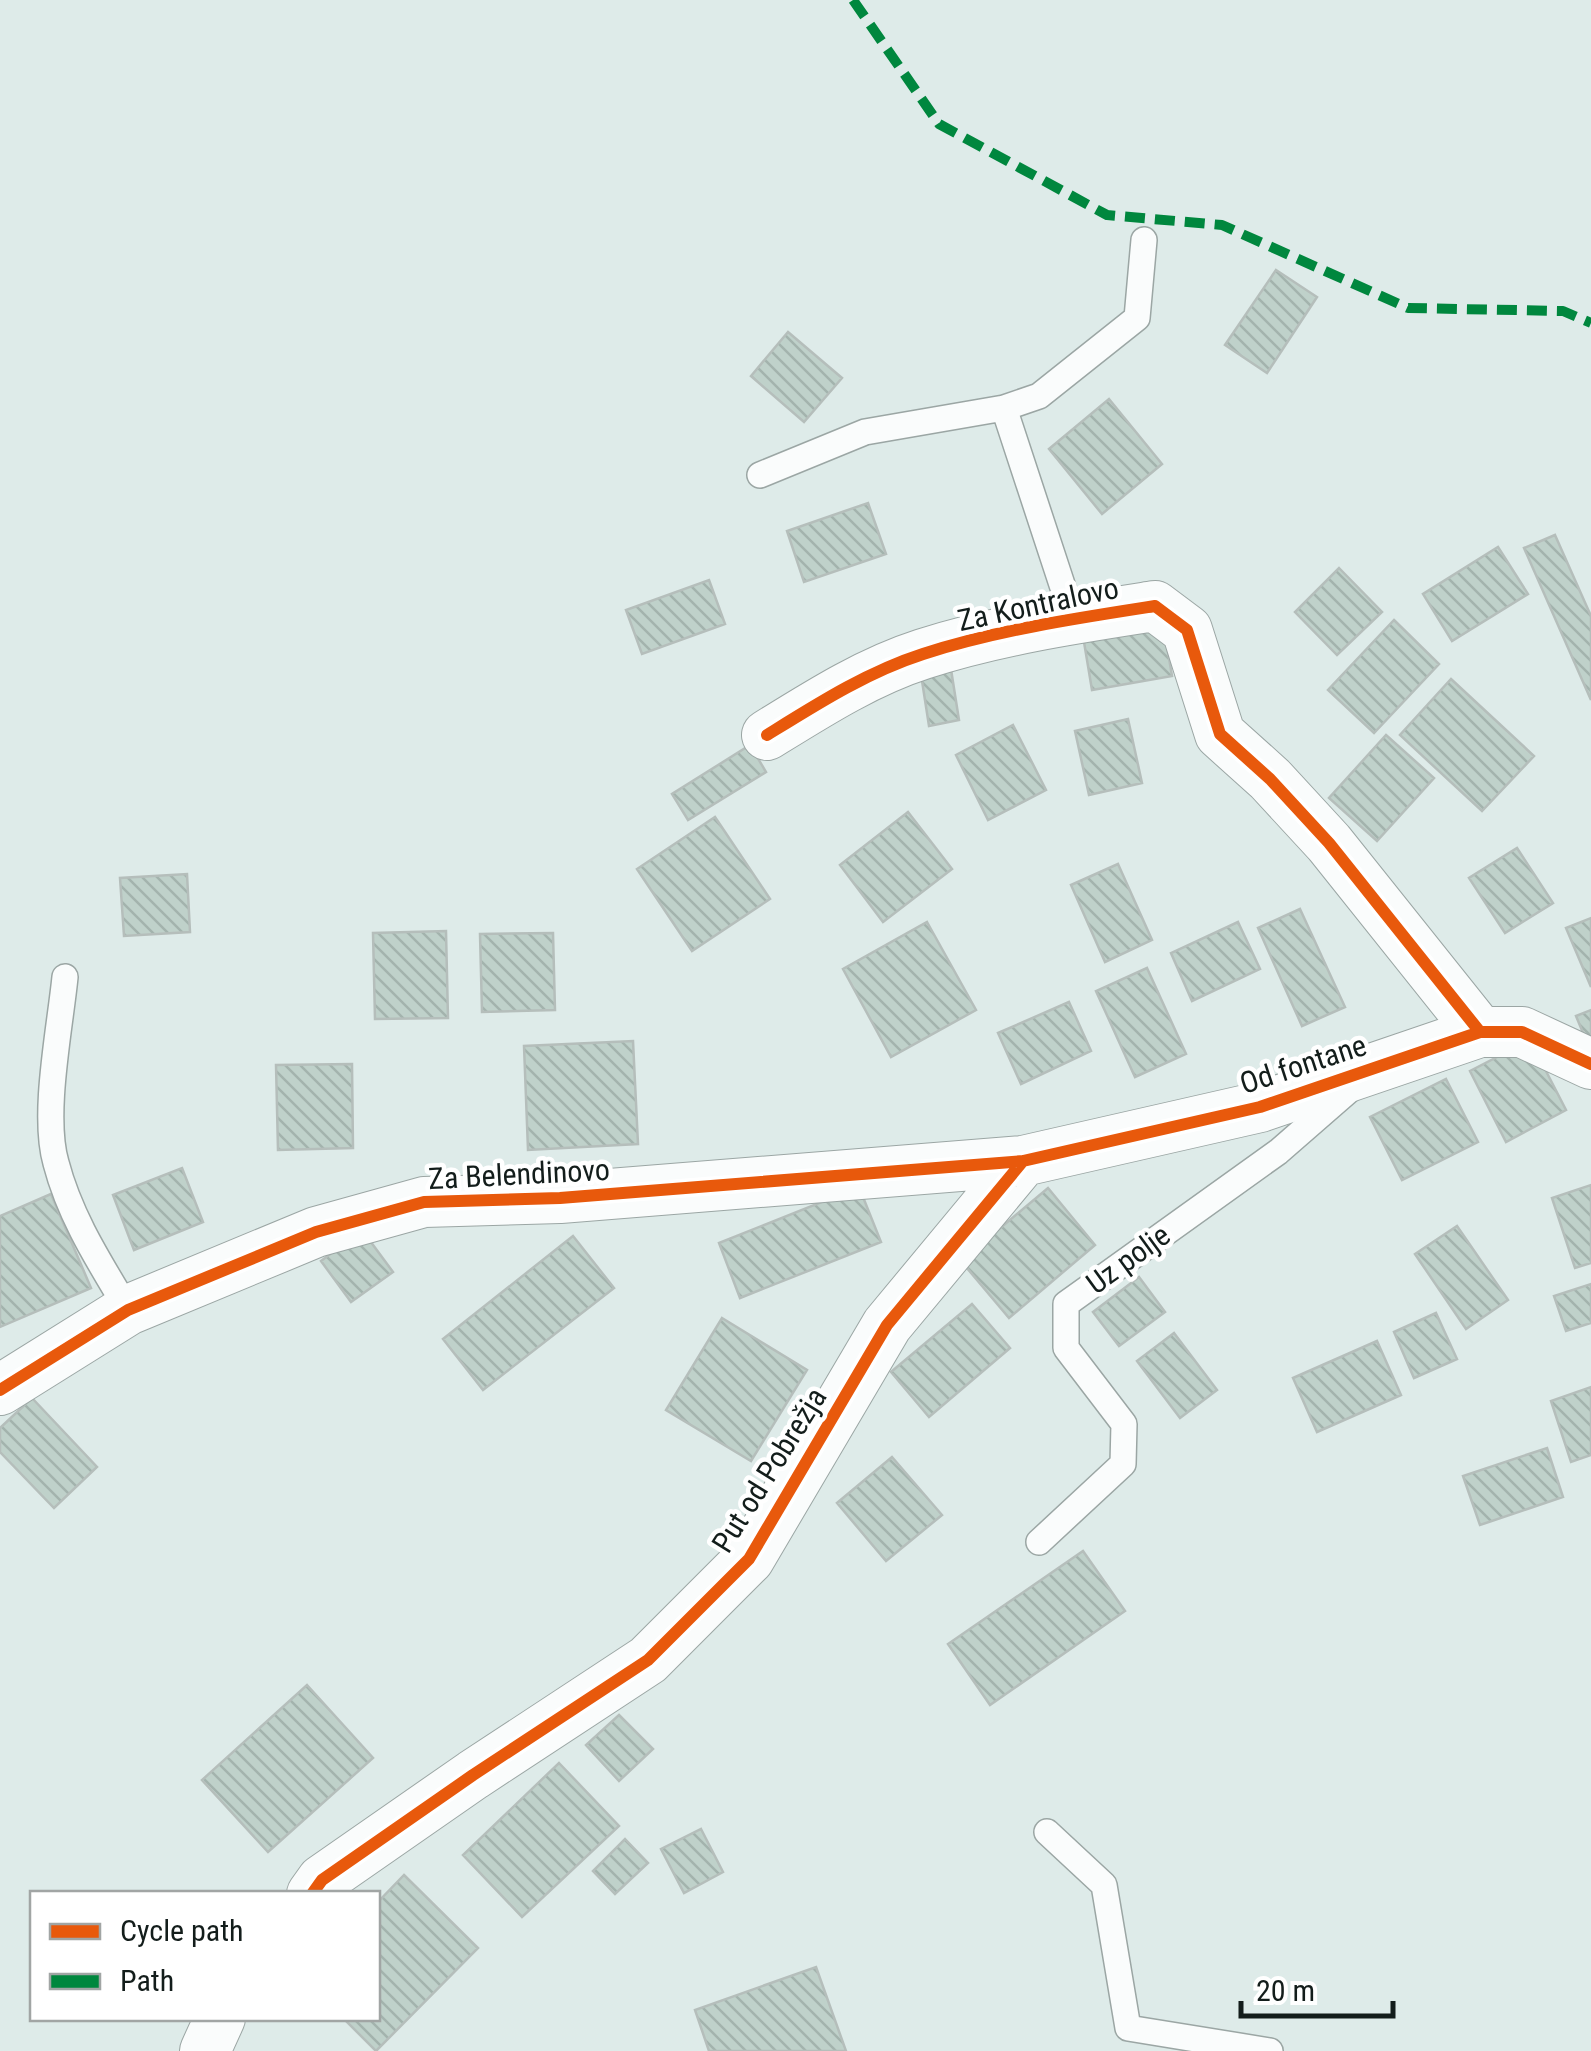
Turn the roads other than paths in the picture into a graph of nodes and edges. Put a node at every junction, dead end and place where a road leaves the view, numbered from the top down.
1 (1144, 240) dead end
2 (1004, 408) junction
3 (760, 475) dead end
4 (1073, 618) junction
5 (767, 734) dead end
6 (64, 977) dead end
7 (1480, 1032) junction
8 (1591, 1064) edge
9 (1374, 1068) junction
10 (1023, 1161) junction
11 (128, 1310) junction
12 (0, 1390) edge
13 (1039, 1542) dead end
14 (1046, 1832) dead end
15 (314, 1891) edge
16 (219, 2021) edge
17 (205, 2051) edge
18 (1270, 2051) edge

1 - 2 lane
2 - 3 lane
2 - 4 lane, Za Kontralovo
4 - 5 street, Za Kontralovo
4 - 7 street, Za Kontralovo
6 - 11 lane
7 - 8 street, Od fontane
7 - 9 street, Od fontane
9 - 10 street, Od fontane
9 - 13 lane, Uz polje
10 - 11 street, Za Belendinovo
10 - 15 street, Put od Pobrežja
11 - 12 street, Za Belendinovo
14 - 18 lane
16 - 17 street

